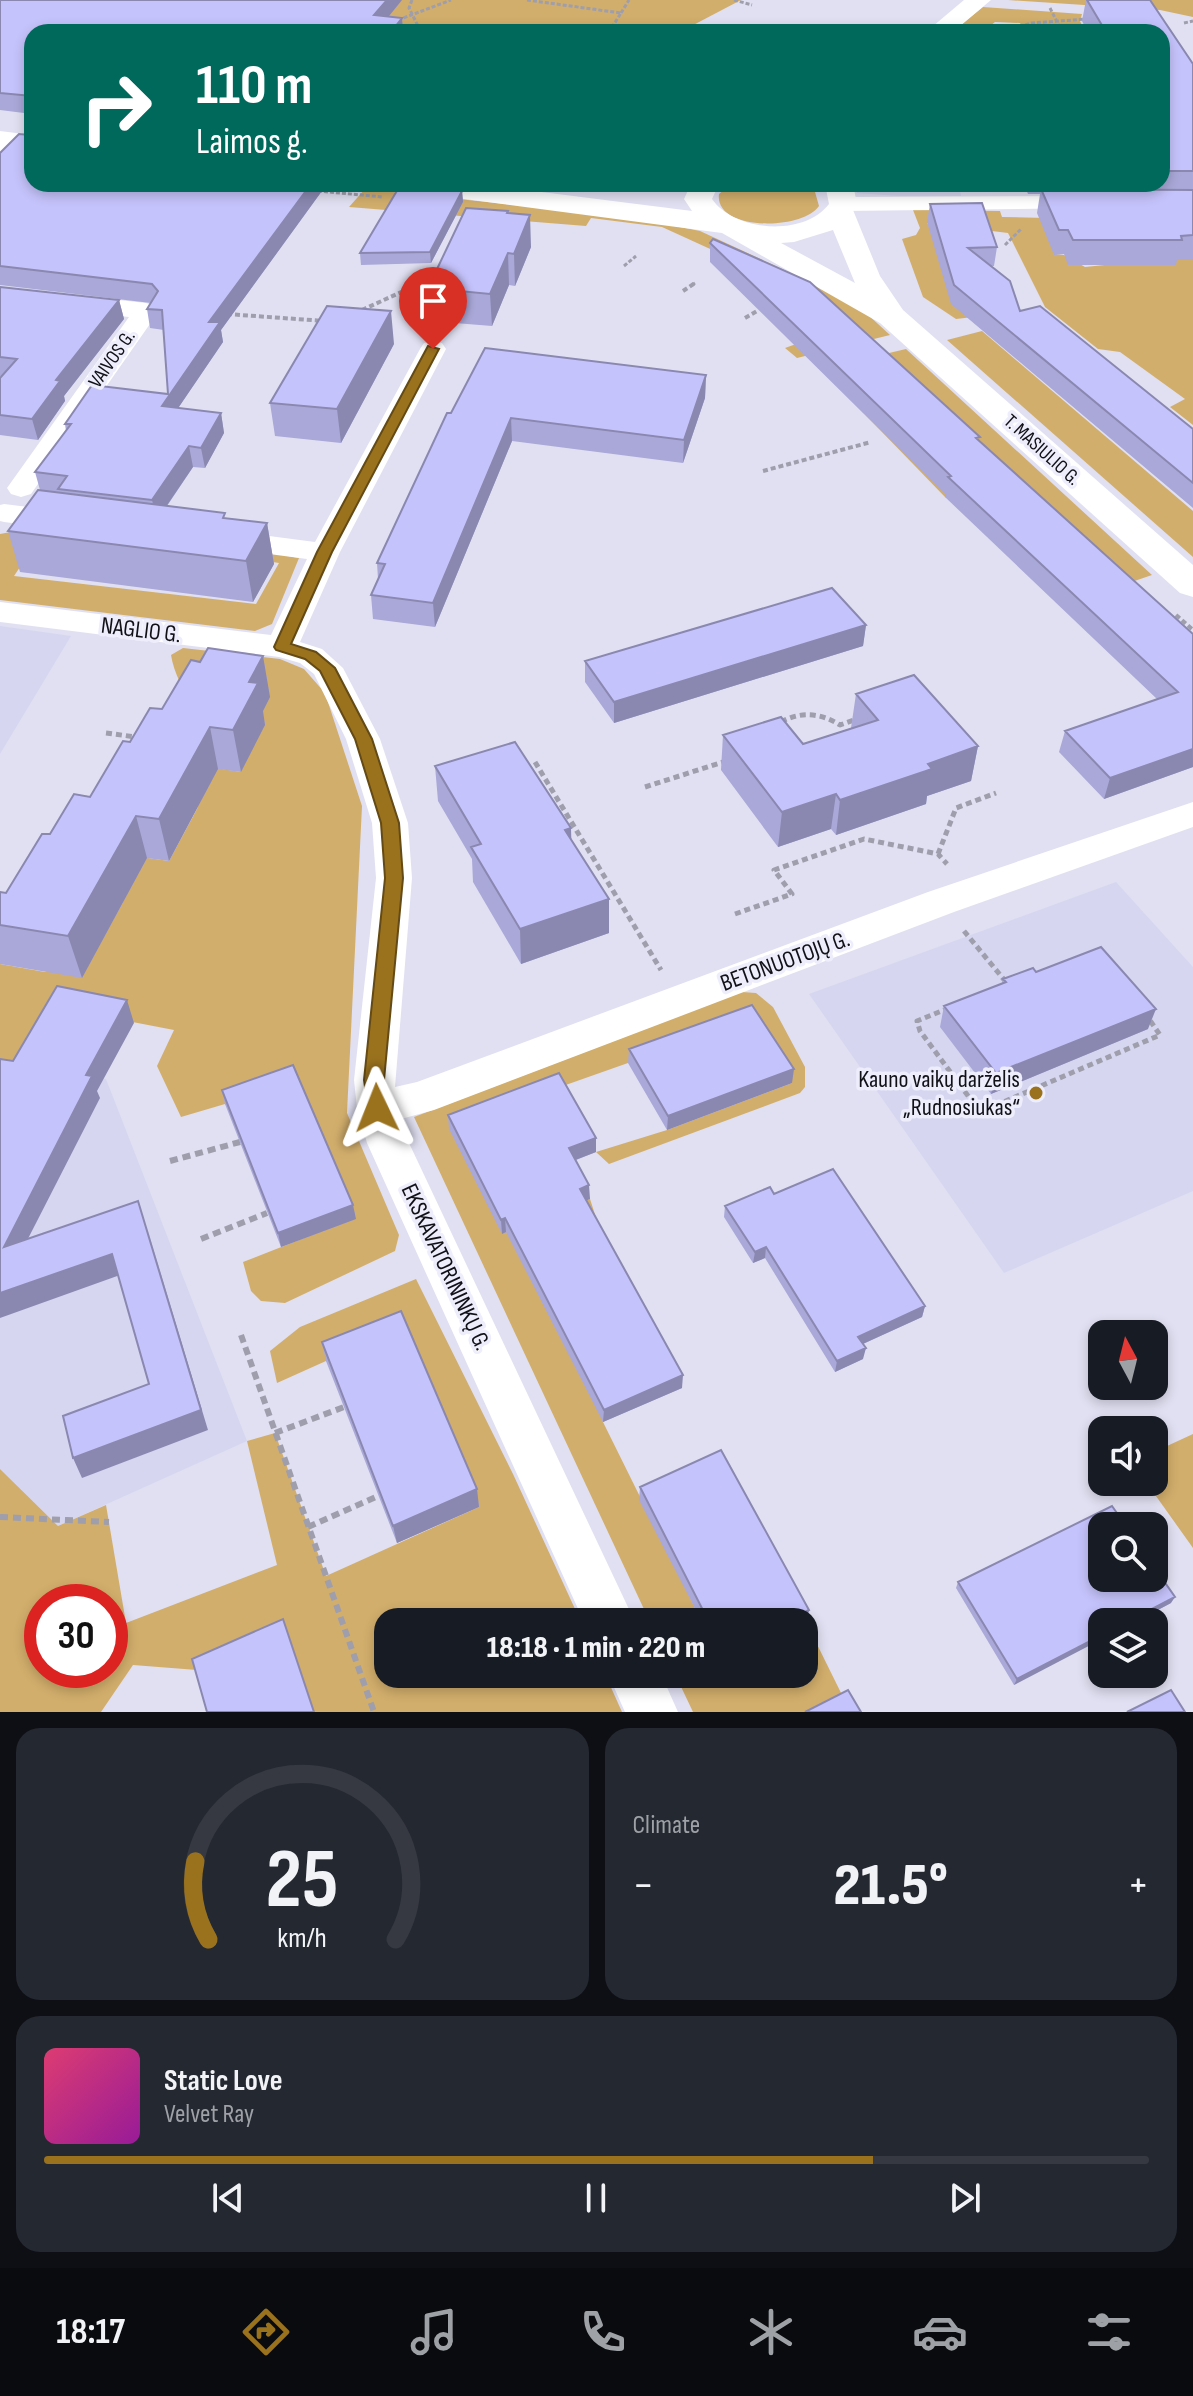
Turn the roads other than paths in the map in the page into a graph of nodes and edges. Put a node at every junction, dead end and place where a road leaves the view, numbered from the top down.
1 (979, 0) edge
2 (948, 24) edge
3 (487, 192) edge
4 (654, 192) edge
5 (701, 192) edge
6 (506, 194) junction
7 (839, 196) edge
8 (1104, 203) edge
9 (727, 226) junction
10 (0, 295) edge
11 (891, 316) junction
12 (433, 349) dead end
13 (21, 488) dead end
14 (4, 513) dead end
15 (95, 524) edge
16 (202, 537) edge
17 (325, 552) junction
18 (1182, 597) edge
19 (0, 612) edge
20 (282, 647) junction
21 (1193, 814) edge
22 (377, 1108) junction
23 (604, 1608) edge
24 (641, 1688) edge
25 (652, 1712) edge

1 - 2 main road
3 - 6 main road
4 - 6 main road
5 - 9 main road
6 - 9 main road
7 - 8 street
7 - 9 main road
7 - 11 main road, T. MASIULIO G.
9 - 11 main road, T. MASIULIO G.
10 - 13 street, VAIVOS G.
11 - 18 main road, T. MASIULIO G.
12 - 17 street
14 - 15 street
16 - 17 street
17 - 20 street
19 - 20 street, NAGLIO G.
20 - 22 street, EKSKAVATORININKŲ G.
21 - 22 street, BETONUOTOJŲ G.
22 - 23 street, EKSKAVATORININKŲ G.
24 - 25 street

